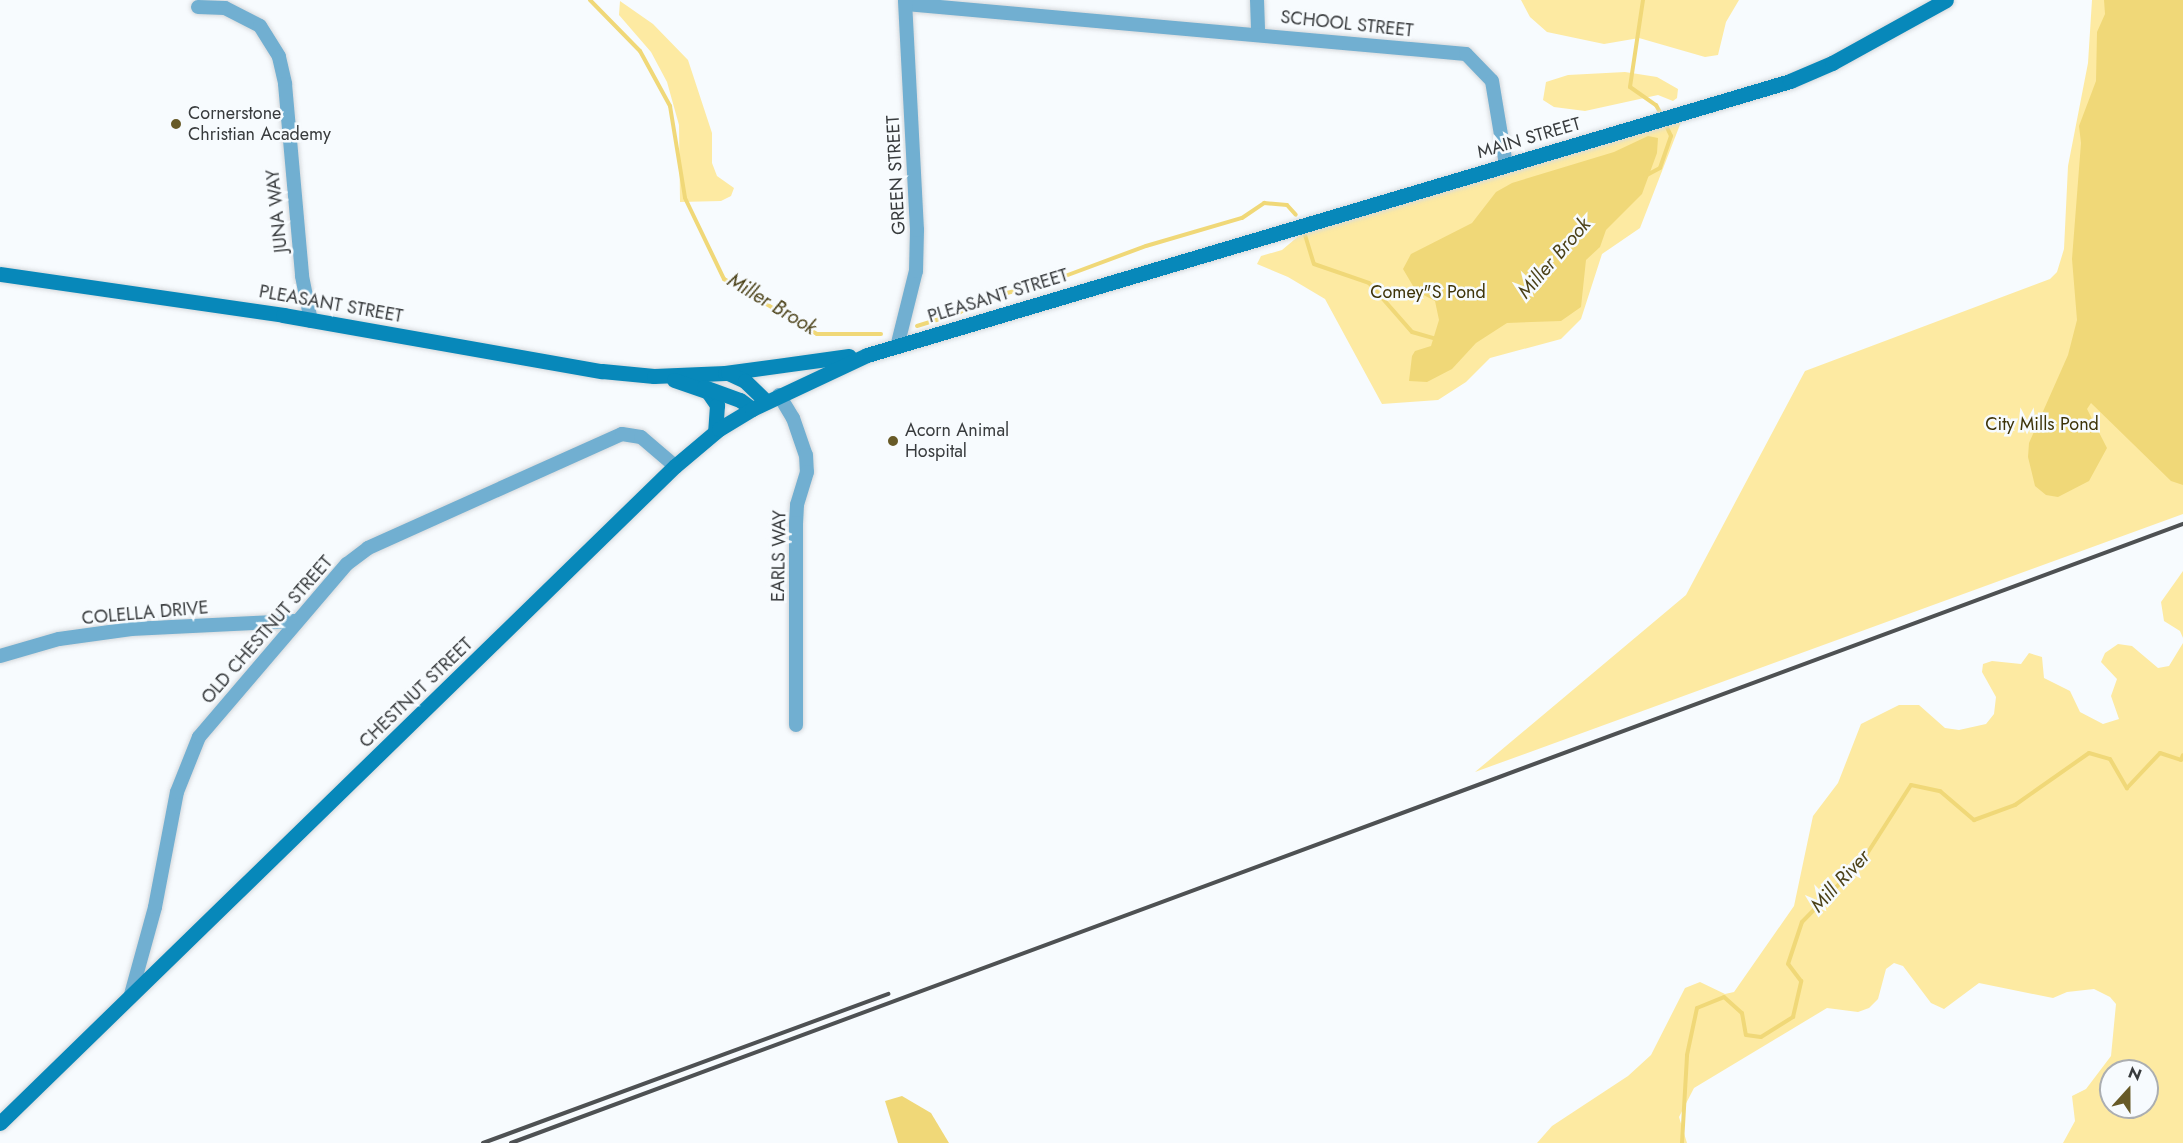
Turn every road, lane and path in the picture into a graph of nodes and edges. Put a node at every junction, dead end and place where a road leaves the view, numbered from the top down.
1 (1257, 0) edge
2 (1946, 0) edge
3 (906, 2) edge
4 (198, 7) dead end
5 (1258, 33) junction
6 (1506, 165) junction
7 (0, 274) edge
8 (1109, 283) joint
9 (311, 321) junction
10 (897, 347) junction
11 (867, 355) junction
12 (725, 373) junction
13 (654, 376) junction
14 (698, 386) junction
15 (766, 401) junction
16 (715, 432) junction
17 (675, 466) junction
18 (295, 621) junction
19 (0, 656) edge
20 (796, 725) dead end
21 (129, 1000) junction
22 (0, 1123) edge

1 - 5 street
2 - 6 main road, MAIN STREET
3 - 5 street, SCHOOL STREET
3 - 10 street, GREEN STREET
4 - 9 street, JUNA WAY
5 - 6 street, SCHOOL STREET
6 - 8 main road, MAIN STREET
7 - 9 main road, PLEASANT STREET
8 - 10 main road, PLEASANT STREET
9 - 13 main road, PLEASANT STREET
10 - 11 main road, CHESTNUT STREET
11 - 12 main road, PLEASANT STREET
11 - 15 main road, CHESTNUT STREET
12 - 13 main road, PLEASANT STREET
12 - 15 main road
13 - 14 main road, PLEASANT STREET
14 - 15 main road, PLEASANT STREET
14 - 16 main road
15 - 16 main road, CHESTNUT STREET
15 - 20 street, EARLS WAY
16 - 17 main road, CHESTNUT STREET
17 - 18 street, OLD CHESTNUT STREET
17 - 21 main road, CHESTNUT STREET
18 - 19 street, COLELLA DRIVE
18 - 21 street, OLD CHESTNUT STREET
21 - 22 main road, CHESTNUT STREET

